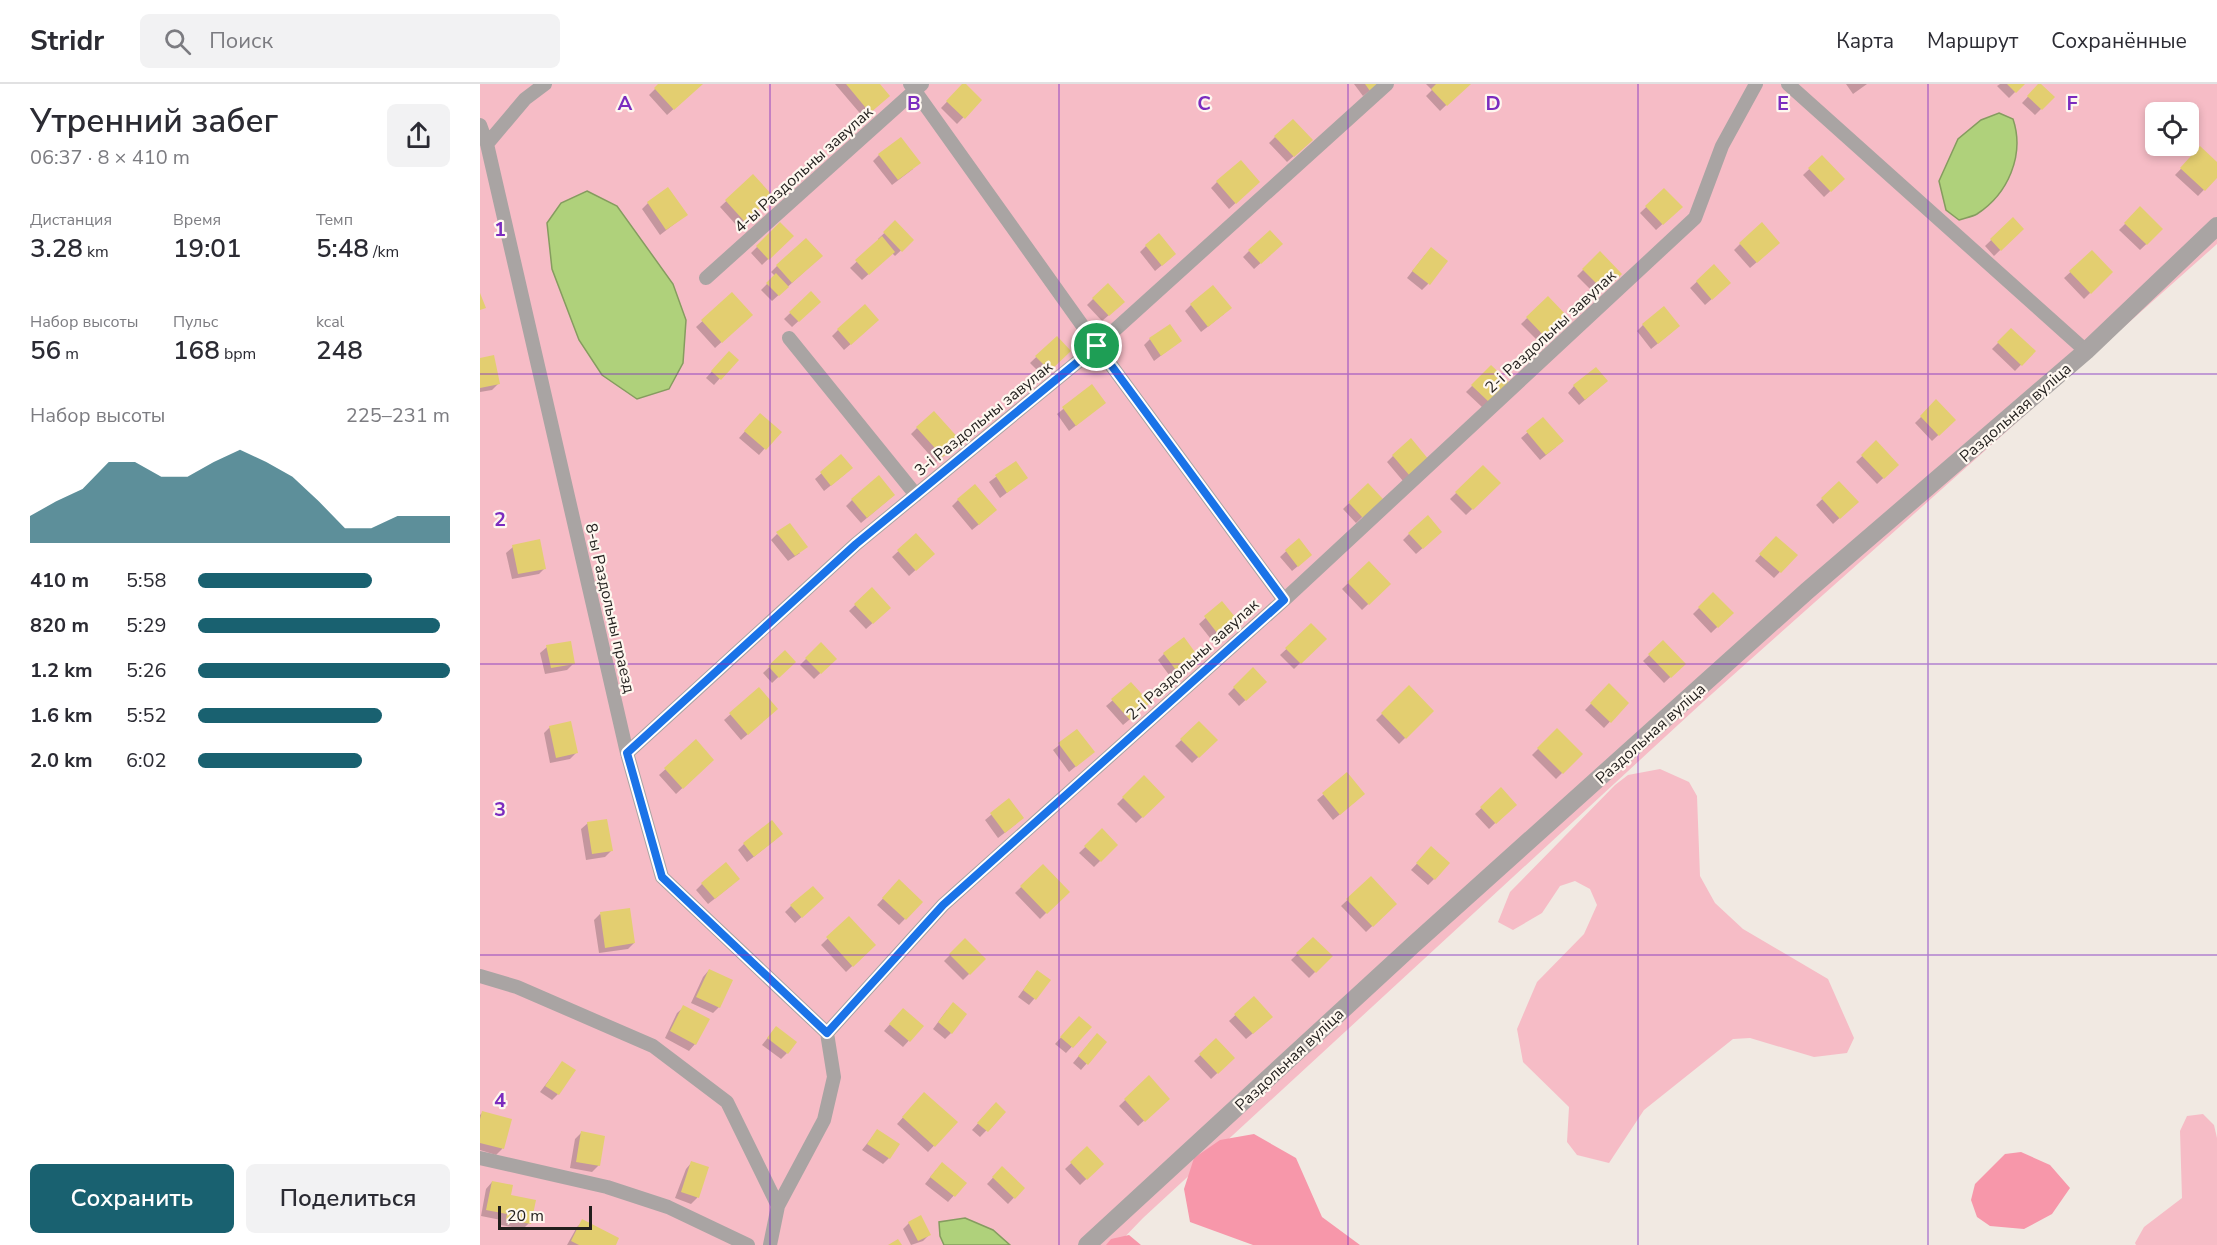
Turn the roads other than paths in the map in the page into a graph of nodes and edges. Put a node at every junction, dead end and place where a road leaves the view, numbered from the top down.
1 (545, 84) edge
2 (1387, 84) edge
3 (1756, 84) edge
4 (1788, 84) edge
5 (915, 86) edge
6 (480, 125) edge
7 (487, 144) junction
8 (2217, 226) edge
9 (706, 278) dead end
10 (789, 338) dead end
11 (1097, 346) junction
12 (2086, 351) junction
13 (916, 495) junction
14 (1284, 600) junction
15 (627, 753) junction
16 (480, 976) edge
17 (827, 1033) junction
18 (480, 1158) edge
19 (778, 1206) junction
20 (748, 1245) edge
21 (770, 1245) edge
22 (1087, 1245) edge

1 - 7 lane
2 - 11 lane, 3-і Раздольны завулак
3 - 14 lane, 2-і Раздольны завулак
4 - 12 lane
5 - 9 lane, 4-ы Раздольны завулак
5 - 11 lane
6 - 7 lane, 8-ы Раздольны праезд
7 - 15 lane, 8-ы Раздольны праезд
8 - 12 street, Раздольная вуліца
10 - 13 lane
11 - 13 lane, 3-і Раздольны завулак
11 - 14 lane
12 - 22 street, Раздольная вуліца
13 - 15 lane, 3-і Раздольны завулак
14 - 17 lane, 2-і Раздольны завулак
15 - 17 lane, 8-ы Раздольны праезд
16 - 19 lane
17 - 19 lane
18 - 20 lane
19 - 21 lane

